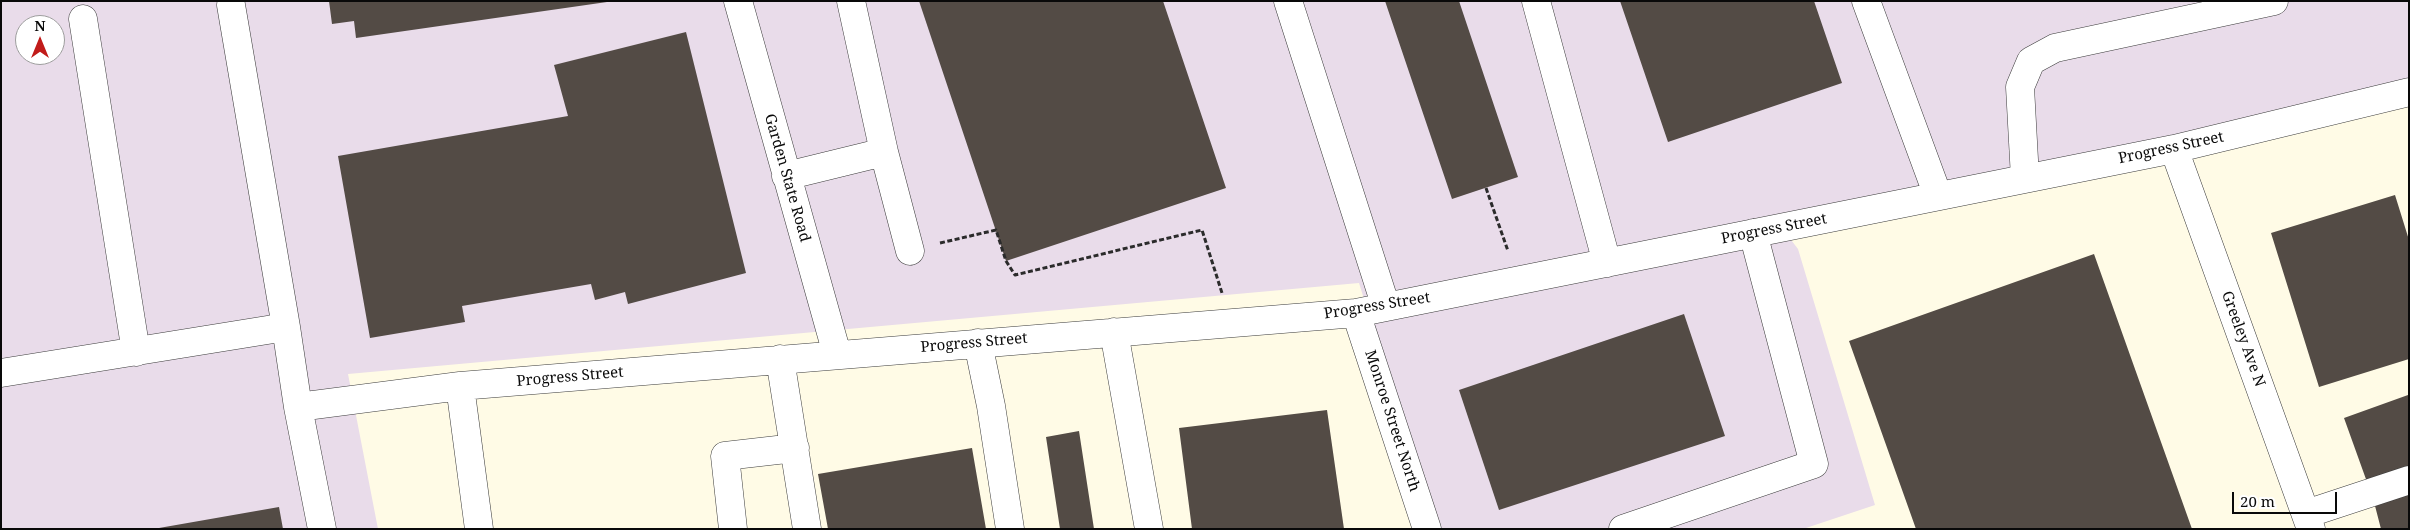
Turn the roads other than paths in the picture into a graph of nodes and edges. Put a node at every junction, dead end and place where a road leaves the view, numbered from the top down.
1 (738, 1) edge
2 (850, 1) edge
3 (1288, 1) edge
4 (1536, 1) edge
5 (1866, 1) edge
6 (2274, 1) edge
7 (231, 5) dead end
8 (83, 19) dead end
9 (2409, 92) edge
10 (2174, 149) junction
11 (884, 152) junction
12 (786, 176) junction
13 (2026, 178) junction
14 (1938, 196) junction
15 (1753, 233) junction
16 (910, 250) road end
17 (1607, 263) junction
18 (1386, 307) junction
19 (1356, 313) junction
20 (286, 327) junction
21 (1114, 332) junction
22 (978, 343) junction
23 (136, 352) junction
24 (836, 354) junction
25 (780, 359) junction
26 (1, 373) edge
27 (460, 386) junction
28 (298, 408) junction
29 (795, 448) junction
30 (2409, 480) edge
31 (2308, 525) edge
32 (322, 529) edge
33 (478, 529) edge
34 (733, 529) edge
35 (807, 529) edge
36 (1010, 529) edge
37 (1149, 529) edge
38 (1428, 529) edge
39 (1623, 529) edge

1 - 12 street, Garden State Road
2 - 11 street
3 - 18 street
4 - 17 street
5 - 14 street
6 - 13 street
7 - 20 street
8 - 23 street
9 - 10 street, Progress Street
10 - 13 street, Progress Street
10 - 31 street, Greeley Ave N
11 - 12 street
11 - 16 street
12 - 24 street, Garden State Road
13 - 14 street, Progress Street
14 - 15 street, Progress Street
15 - 17 street, Progress Street
15 - 39 street
17 - 18 street, Progress Street
18 - 19 street, Progress Street
19 - 21 street, Progress Street
19 - 38 street, Monroe Street North
20 - 23 street
20 - 28 street
21 - 22 street, Progress Street
21 - 37 street
22 - 24 street, Progress Street
22 - 36 street
23 - 26 street
24 - 25 street, Progress Street
25 - 27 street, Progress Street
25 - 29 street
27 - 28 street, Progress Street
27 - 33 street
28 - 32 street
29 - 34 street
29 - 35 street
30 - 31 street

